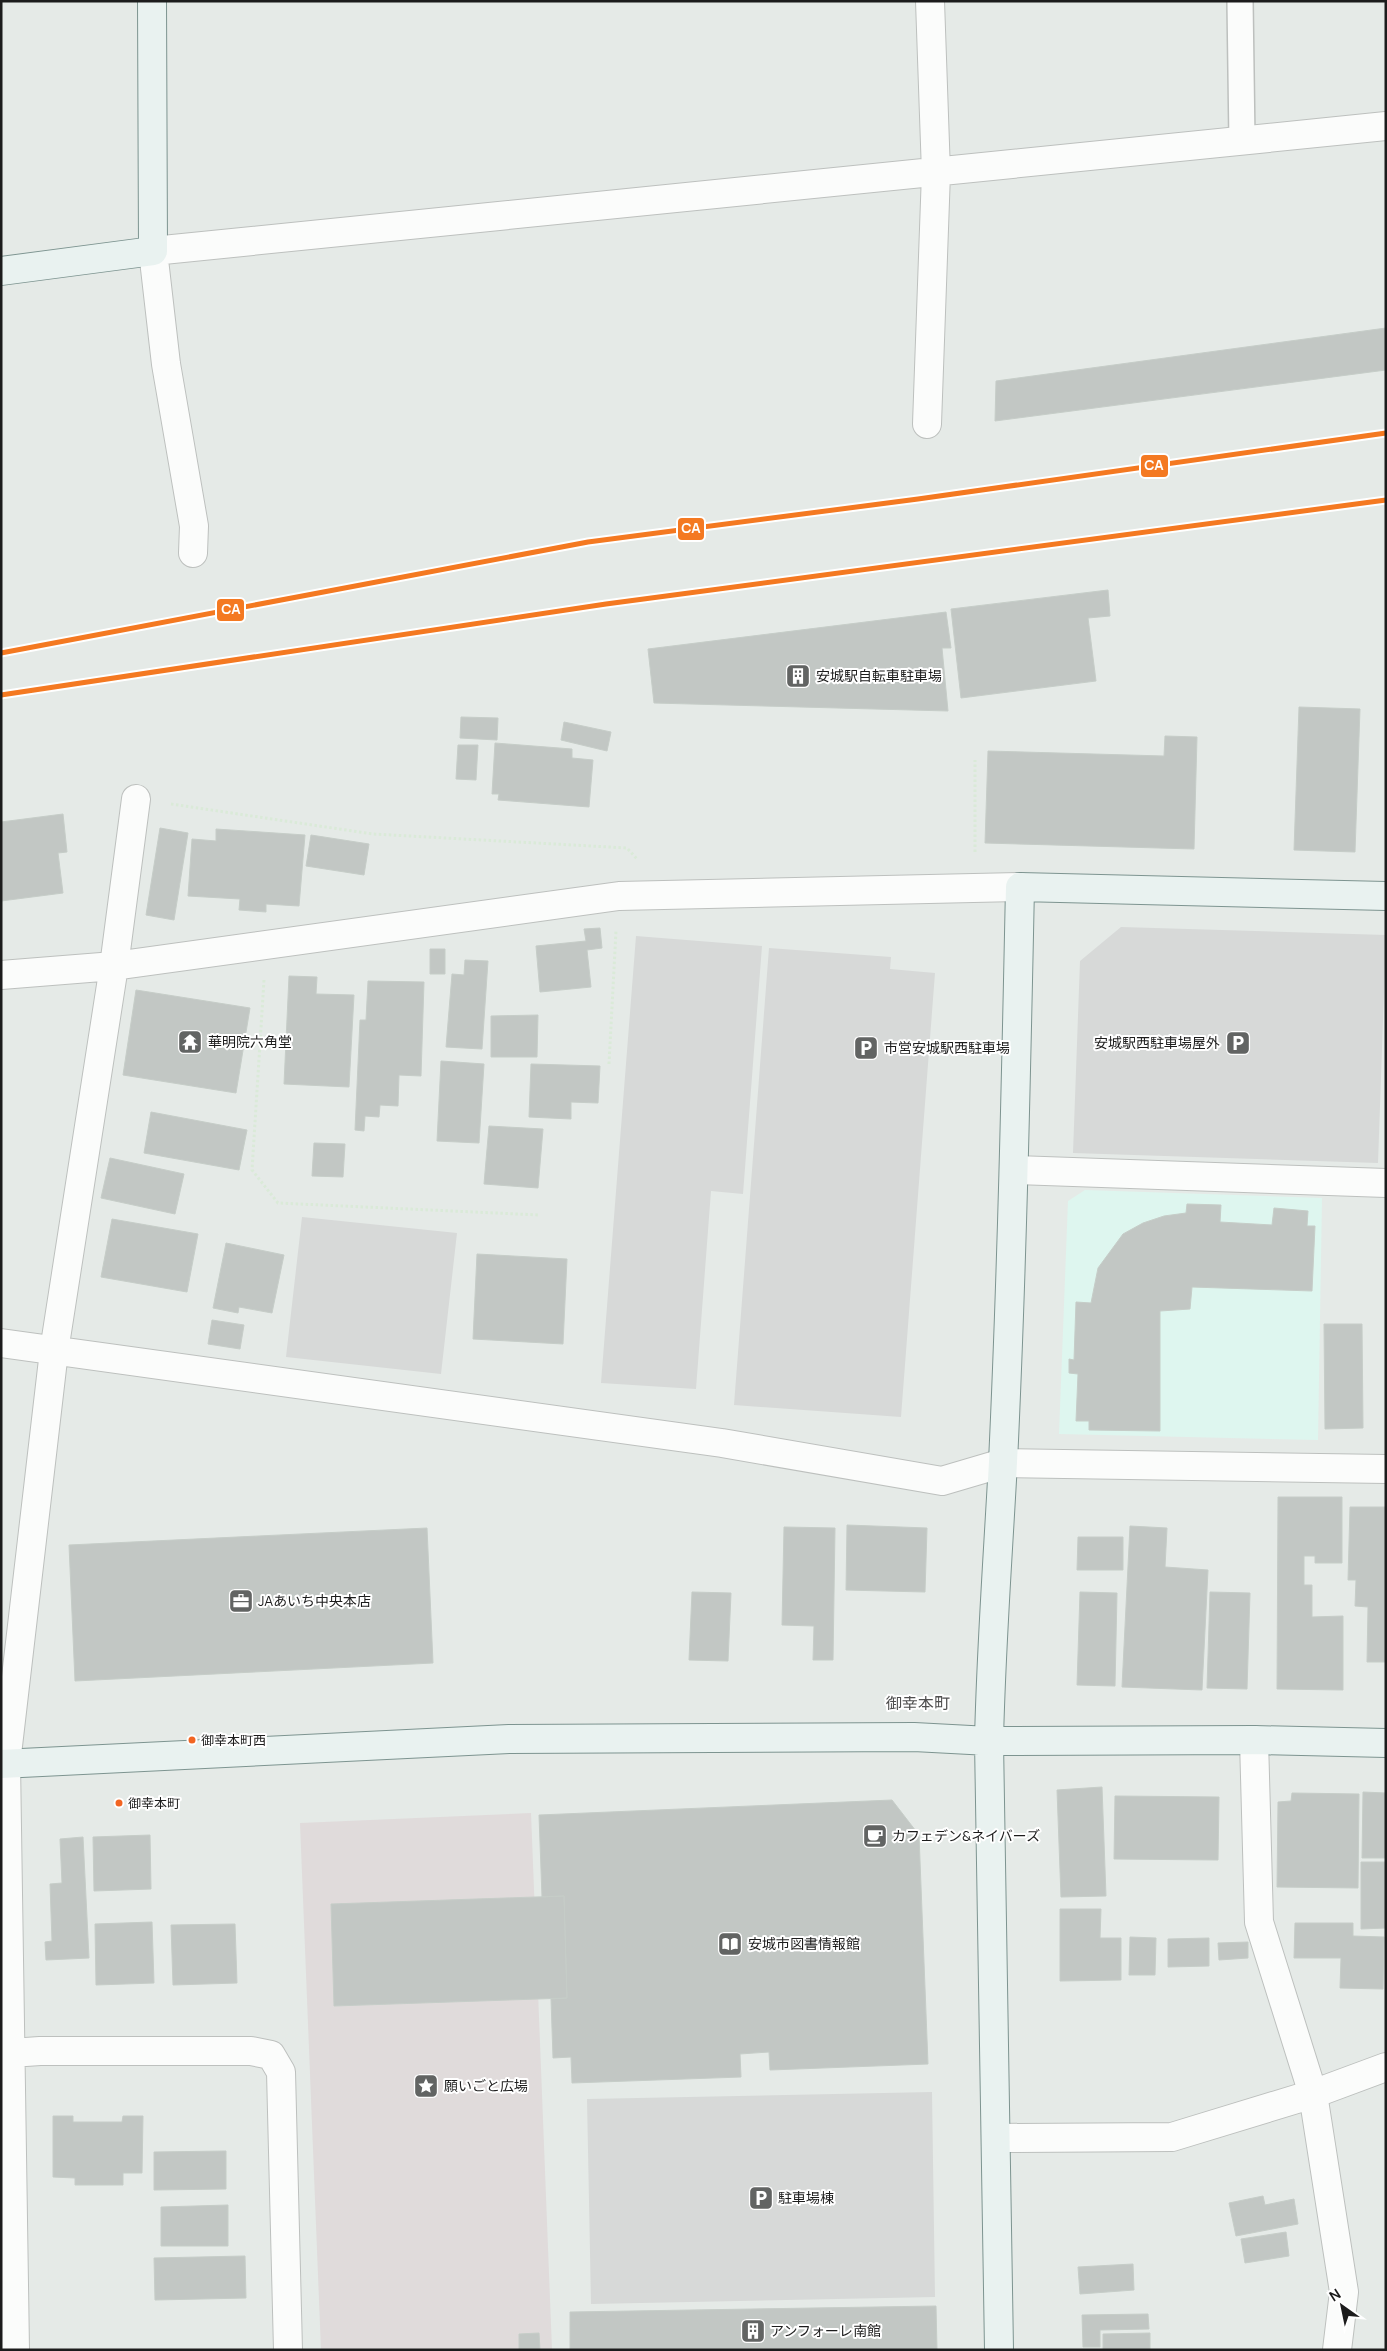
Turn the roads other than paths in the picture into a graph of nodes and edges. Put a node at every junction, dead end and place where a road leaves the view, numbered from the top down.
1 (152, 1) edge
2 (930, 1) edge
3 (1240, 1) edge
4 (1386, 126) edge
5 (1242, 141) junction
6 (936, 173) junction
7 (153, 251) junction
8 (1, 271) edge
9 (927, 424) dead end
10 (193, 553) dead end
11 (136, 799) road end
12 (1020, 887) junction
13 (1386, 896) edge
14 (114, 966) junction
15 (1, 975) edge
16 (1014, 1170) junction
17 (1386, 1183) edge
18 (1, 1344) edge
19 (54, 1351) junction
20 (1003, 1463) junction
21 (1386, 1470) edge
22 (1254, 1740) junction
23 (990, 1741) junction
24 (1386, 1743) edge
25 (4, 1763) edge
26 (11, 2053) junction
27 (1386, 2067) edge
28 (1312, 2094) junction
29 (996, 2138) junction
30 (15, 2350) edge
31 (288, 2350) edge
32 (999, 2350) edge
33 (1337, 2350) edge

1 - 7 street
2 - 6 street
3 - 5 lane
4 - 5 street
5 - 6 street
6 - 7 street
6 - 9 street
7 - 8 street
7 - 10 street
11 - 14 street
12 - 13 street
12 - 14 street
12 - 16 street
14 - 15 street
14 - 19 street
16 - 17 street
16 - 20 street
18 - 19 street
19 - 20 street
19 - 25 street
20 - 21 street
20 - 23 street
22 - 23 street
22 - 24 street
22 - 28 street
23 - 25 street
23 - 29 street
25 - 26 street
26 - 30 street
26 - 31 street
27 - 28 street
28 - 29 street
28 - 33 street
29 - 32 street

